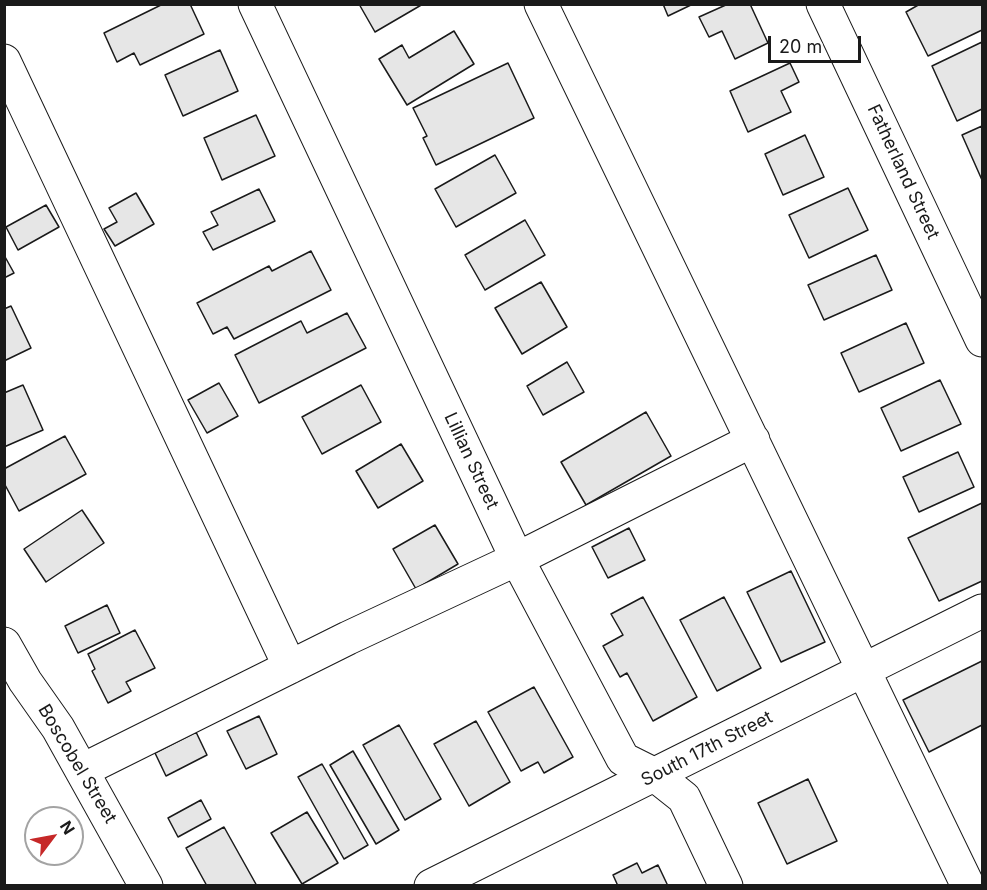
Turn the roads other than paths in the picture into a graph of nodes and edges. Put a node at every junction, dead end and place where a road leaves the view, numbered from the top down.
1 (255, 4) edge
2 (541, 4) edge
3 (823, 4) edge
4 (4, 61) edge
5 (982, 340) edge
6 (753, 440) junction
7 (518, 559) junction
8 (982, 612) edge
9 (4, 644) edge
10 (290, 667) junction
11 (865, 670) junction
12 (83, 770) junction
13 (655, 775) junction
14 (146, 885) edge
15 (431, 885) edge
16 (726, 885) edge
17 (968, 885) edge

1 - 7 street, Lillian Street
2 - 6 street
3 - 5 street, Fatherland Street
4 - 10 street
6 - 7 street
6 - 11 street
7 - 10 street
7 - 13 street, Lillian Street
8 - 11 street, South 17th Street
9 - 12 street, Boscobel Street
10 - 12 street
11 - 13 street, South 17th Street
11 - 17 street
12 - 14 street, Boscobel Street
13 - 15 street, South 17th Street
13 - 16 street, Lillian Street

